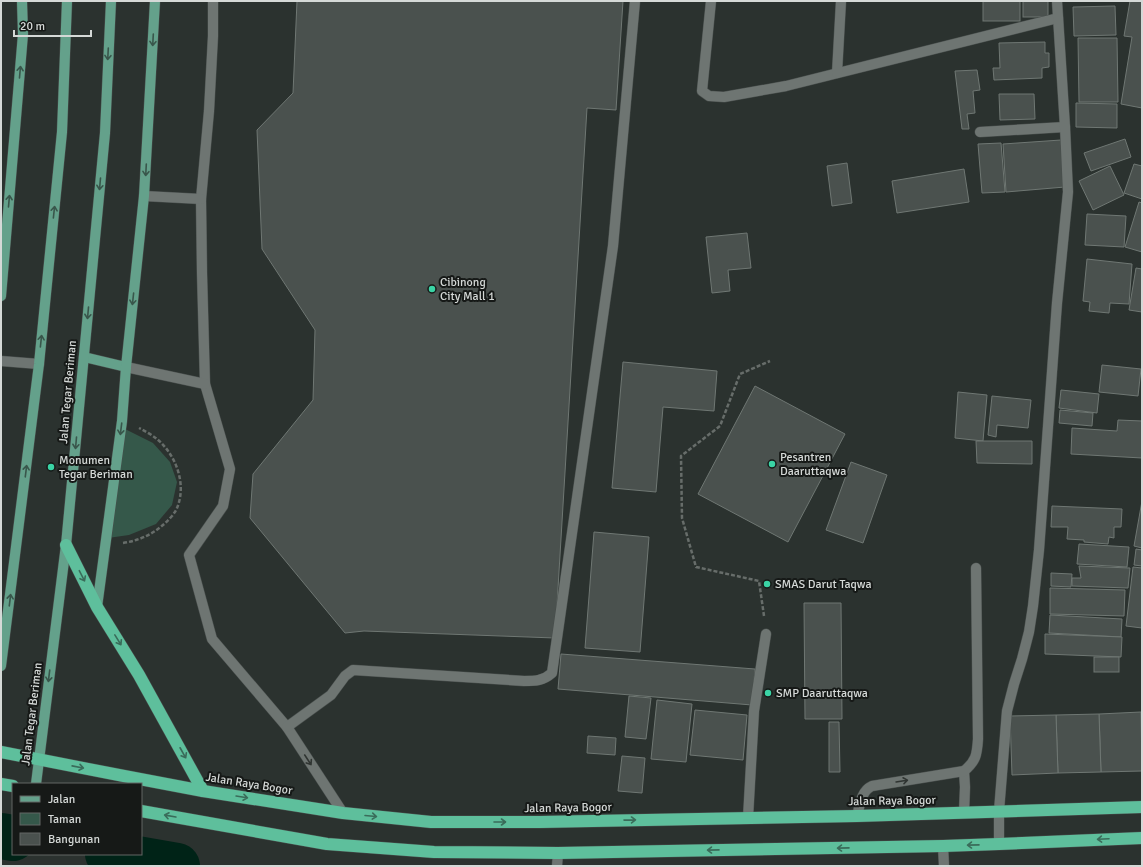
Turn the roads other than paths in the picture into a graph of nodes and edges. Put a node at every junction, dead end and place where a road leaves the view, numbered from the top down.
1 (22, 1) edge
2 (67, 1) edge
3 (111, 1) edge
4 (155, 1) edge
5 (213, 1) edge
6 (635, 1) edge
7 (711, 1) edge
8 (841, 1) edge
9 (1057, 1) edge
10 (1058, 18) junction
11 (837, 73) junction
12 (1065, 126) junction
13 (980, 132) dead end
14 (144, 196) junction
15 (202, 199) junction
16 (1, 296) edge
17 (84, 357) junction
18 (1, 361) edge
19 (39, 364) junction
20 (126, 367) junction
21 (205, 384) junction
22 (66, 546) junction
23 (976, 568) dead end
24 (97, 607) junction
25 (766, 634) road end
26 (2, 646) edge
27 (1, 666) edge
28 (287, 727) junction
29 (1, 752) edge
30 (40, 759) junction
31 (964, 771) junction
32 (36, 783) edge
33 (1, 784) edge
34 (12, 786) edge
35 (204, 791) junction
36 (1142, 808) edge
37 (142, 811) edge
38 (999, 811) junction
39 (343, 813) junction
40 (964, 813) junction
41 (857, 816) junction
42 (748, 818) junction
43 (1142, 838) edge
44 (999, 844) junction
45 (943, 846) junction
46 (558, 853) junction
47 (557, 866) edge
48 (944, 866) edge

16 -> 1 main road
19 -> 2 main road
3 -> 17 main road, Jalan Tegar Beriman
4 -> 14 main road
5 - 15 street
6 - 28 street
7 - 11 street
8 - 11 street
9 - 10 street
10 - 11 street
10 - 12 street
12 - 13 street
12 - 38 street
14 - 15 street
14 -> 20 main road
15 - 21 street
17 - 20 main road
17 -> 22 main road, Jalan Tegar Beriman
18 - 19 street
26 -> 19 main road
20 - 21 street
20 -> 24 main road
21 - 28 street
22 -> 24 highway
22 -> 30 main road, Jalan Tegar Beriman
23 - 31 street
24 -> 35 highway
25 - 42 street
26 - 27 main road
28 -> 39 street
29 - 30 highway, Jalan Raya Bogor
30 - 32 main road, Jalan Tegar Beriman
30 -> 35 highway, Jalan Raya Bogor
31 - 40 street
41 -> 31 street
33 - 34 highway
35 -> 39 highway, Jalan Raya Bogor
36 - 38 highway, Jalan Raya Bogor
46 -> 37 highway
38 - 40 highway, Jalan Raya Bogor
38 - 44 street
39 -> 42 highway, Jalan Raya Bogor
40 - 41 highway, Jalan Raya Bogor
41 - 42 highway, Jalan Raya Bogor
43 -> 44 highway
44 -> 45 highway
45 -> 46 highway
45 - 48 street
46 - 47 street

